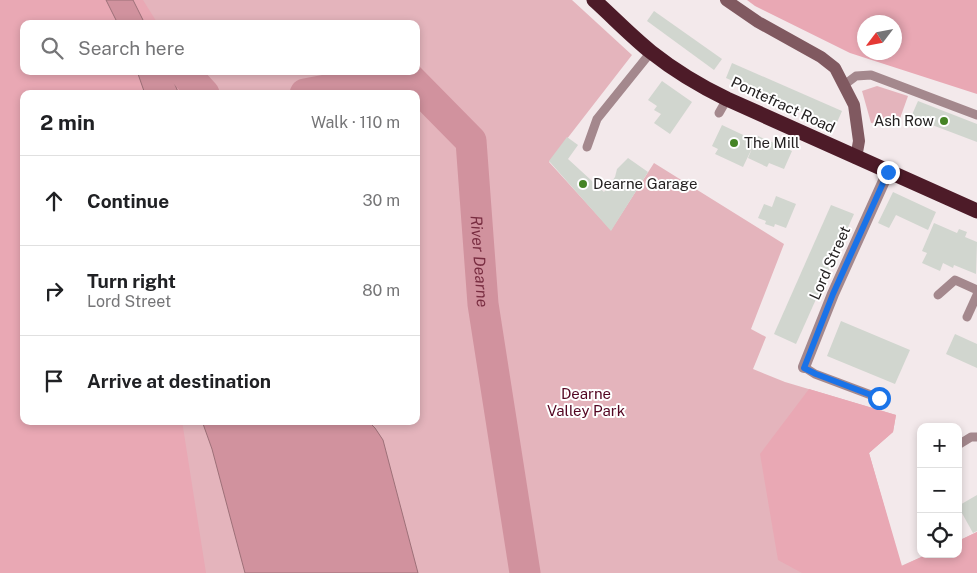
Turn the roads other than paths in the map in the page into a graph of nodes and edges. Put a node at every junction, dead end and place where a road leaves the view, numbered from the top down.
1 (594, 0) edge
2 (726, 0) edge
3 (651, 52) junction
4 (844, 85) junction
5 (726, 99) junction
6 (719, 113) dead end
7 (977, 115) edge
8 (587, 147) dead end
9 (856, 158) junction
10 (888, 172) junction
11 (977, 211) edge
12 (977, 290) edge
13 (938, 295) dead end
14 (977, 296) edge
15 (968, 317) dead end
16 (804, 368) joint
17 (879, 398) dead end
18 (977, 437) edge
19 (962, 443) edge

1 - 3 highway, Pontefract Road
2 - 4 street
3 - 5 highway, Pontefract Road
3 - 8 lane
4 - 7 lane
4 - 9 street
5 - 6 lane
5 - 9 highway, Pontefract Road
9 - 10 highway, Pontefract Road
10 - 11 highway, Pontefract Road
10 - 16 street, Lord Street
12 - 13 lane
14 - 15 lane
16 - 17 lane
18 - 19 lane

